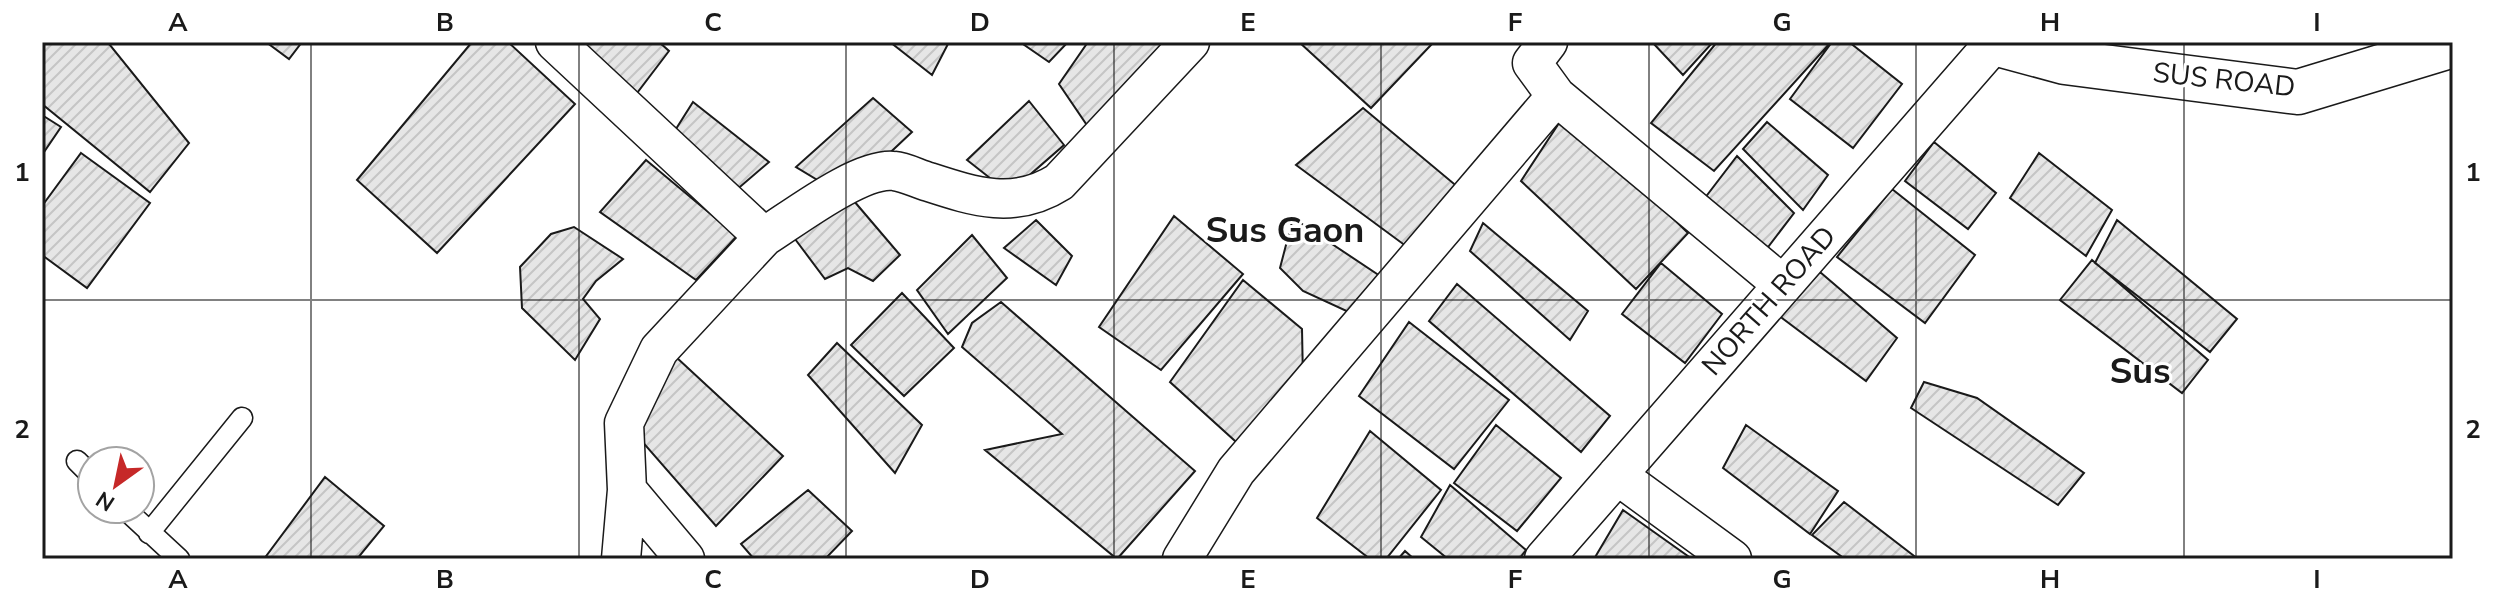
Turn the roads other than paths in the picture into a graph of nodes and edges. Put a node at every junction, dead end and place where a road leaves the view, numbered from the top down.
1 (555, 42) edge
2 (1190, 42) edge
3 (1993, 43) edge
4 (2453, 45) edge
5 (1529, 49) edge
6 (1556, 96) junction
7 (764, 237) junction
8 (1783, 285) junction
9 (242, 418) dead end
10 (1617, 475) junction
11 (627, 490) junction
12 (141, 525) edge
13 (149, 533) junction
14 (179, 559) edge
15 (621, 559) edge
16 (685, 559) edge
17 (1182, 559) edge
18 (1544, 559) edge
19 (1732, 559) edge

1 - 7 street
2 - 7 street
3 - 4 main road, SUS ROAD
3 - 8 street, NORTH ROAD
5 - 6 street
6 - 8 street
6 - 17 street
7 - 11 street
8 - 10 street, NORTH ROAD
9 - 13 lane
10 - 18 street, NORTH ROAD
10 - 19 street
11 - 15 street
11 - 16 street
12 - 13 lane
13 - 14 lane

